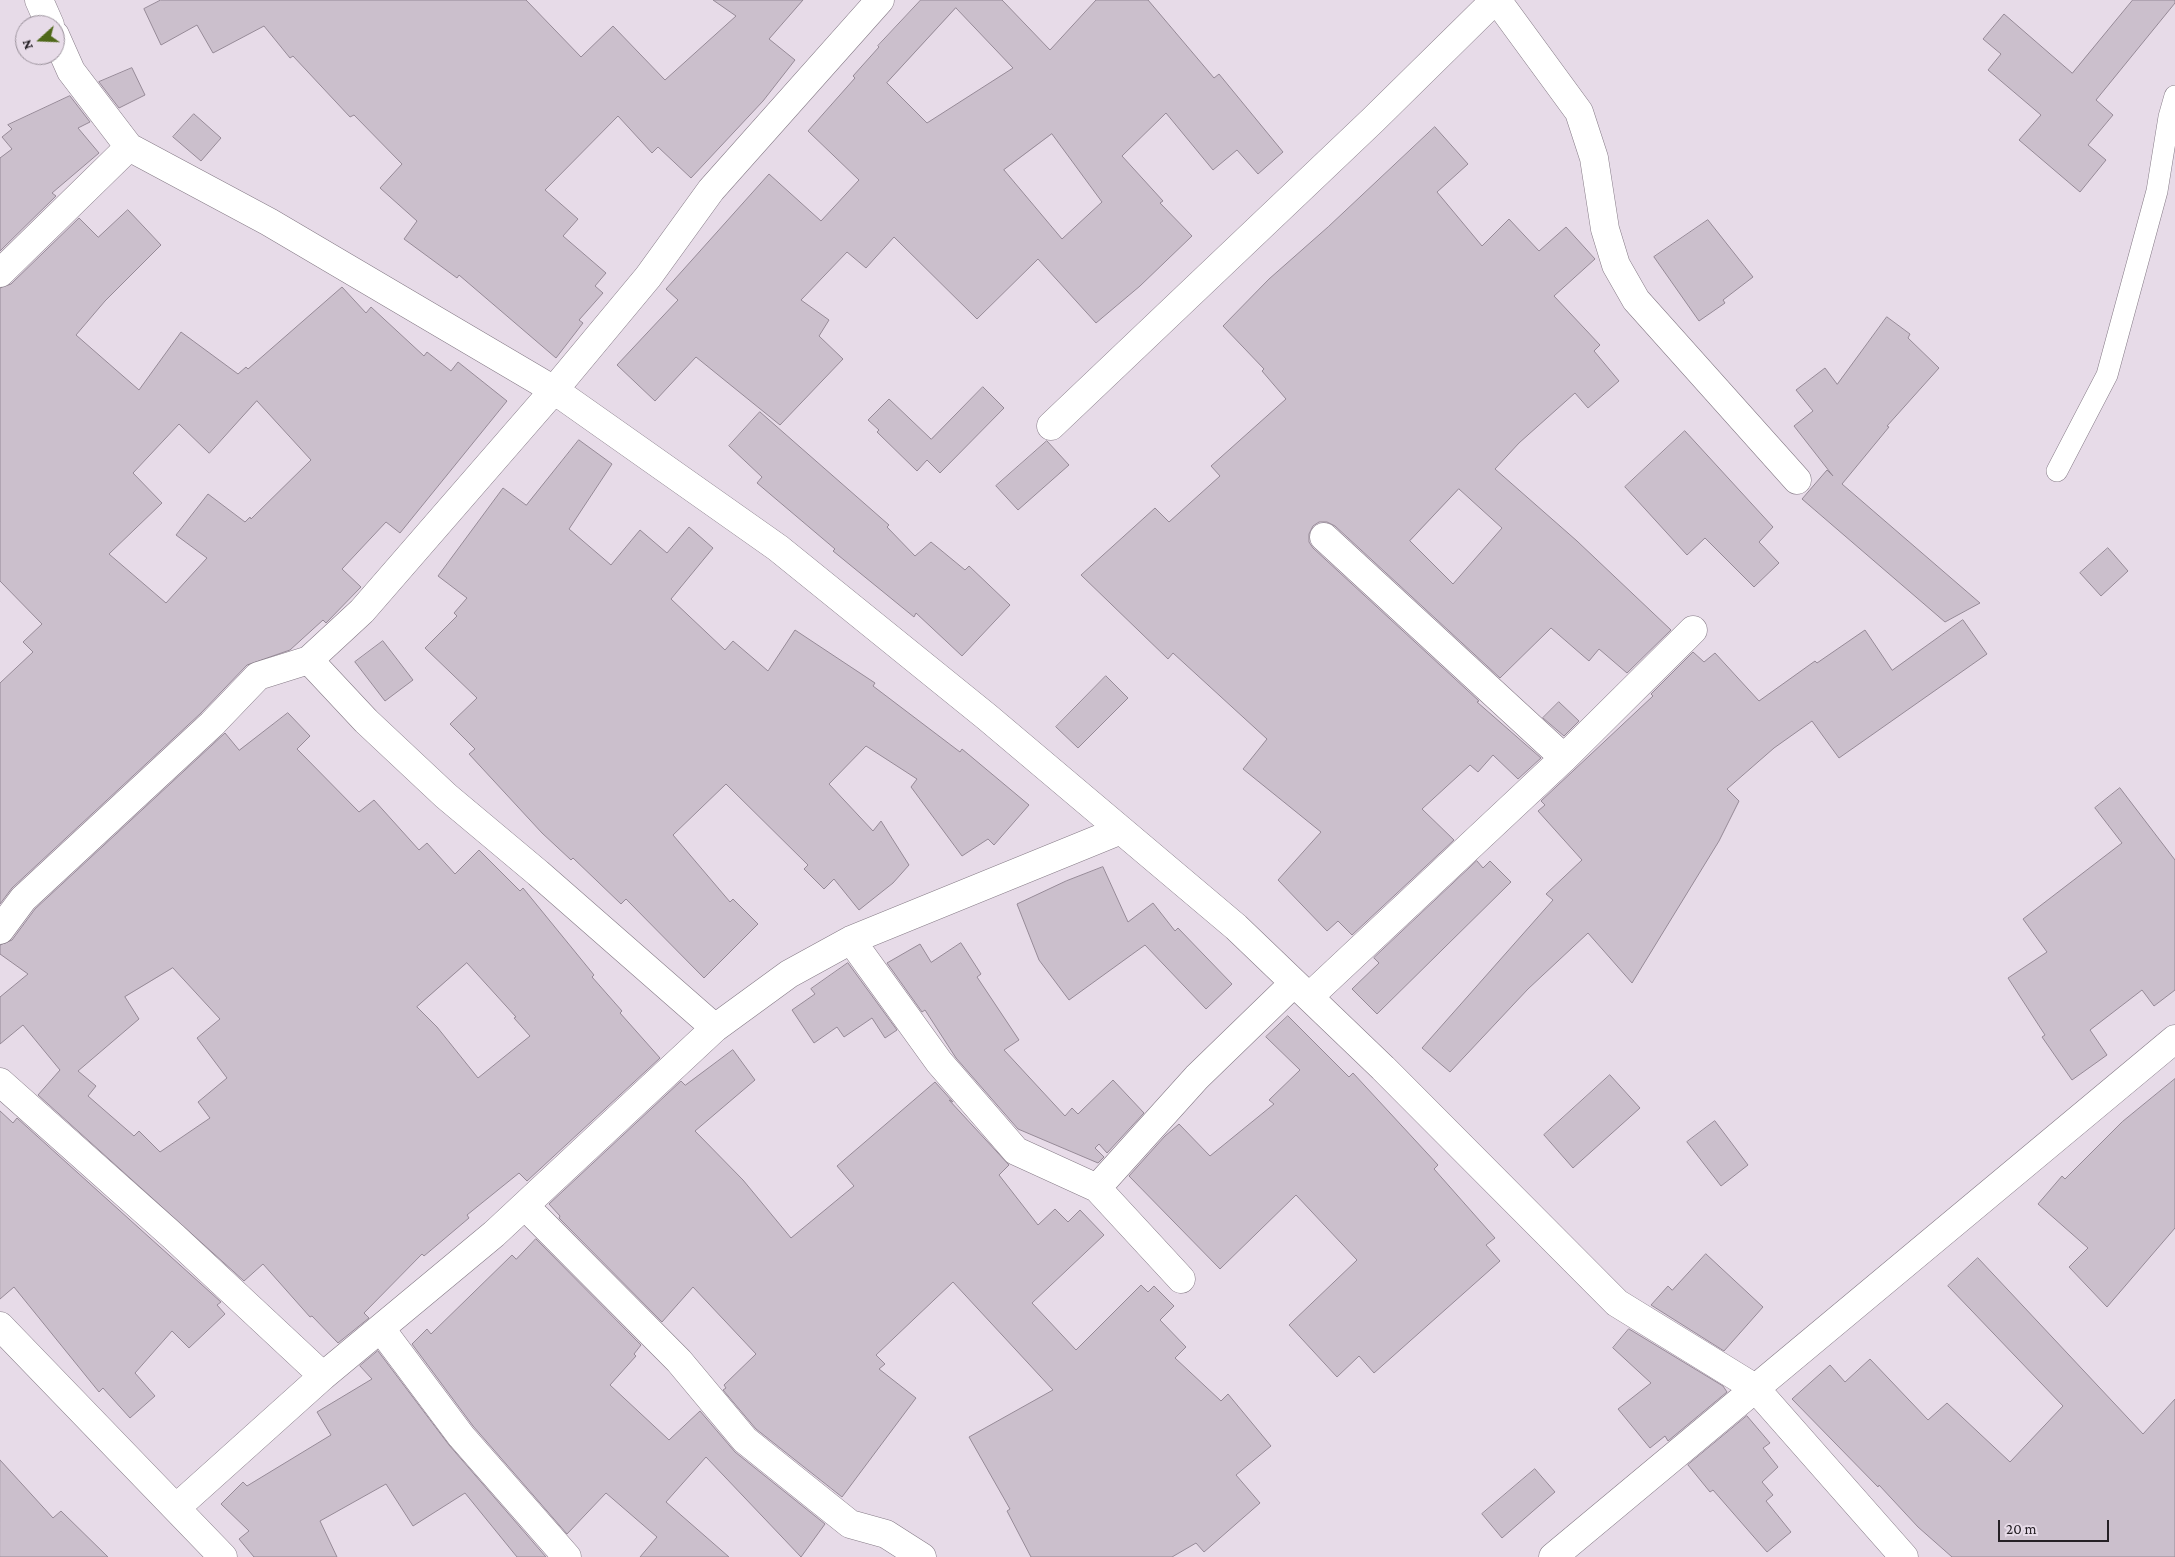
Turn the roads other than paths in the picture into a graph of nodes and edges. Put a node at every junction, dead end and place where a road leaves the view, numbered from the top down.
1 (39, 0) edge
2 (880, 0) edge
3 (1496, 0) edge
4 (46, 15) edge
5 (65, 58) edge
6 (2175, 96) edge
7 (129, 147) junction
8 (0, 273) edge
9 (554, 390) junction
10 (1051, 426) dead end
11 (2057, 472) dead end
12 (1797, 480) dead end
13 (1324, 537) dead end
14 (1693, 630) dead end
15 (309, 660) junction
16 (1564, 758) junction
17 (1121, 830) junction
18 (0, 930) edge
19 (851, 940) junction
20 (1302, 990) junction
21 (715, 1028) junction
22 (2175, 1039) edge
23 (0, 1082) edge
24 (1097, 1188) junction
25 (525, 1206) junction
26 (1181, 1278) dead end
27 (0, 1326) edge
28 (381, 1329) junction
29 (323, 1376) junction
30 (1755, 1388) junction
31 (176, 1508) junction
32 (223, 1557) edge
33 (567, 1557) edge
34 (922, 1557) edge
35 (1553, 1557) edge
36 (1904, 1557) edge

1 - 4 street
2 - 9 street
3 - 10 street
3 - 12 street
5 - 7 street
6 - 11 lane
7 - 8 street
7 - 9 street
9 - 15 street
9 - 17 street
13 - 16 street
14 - 16 street
15 - 18 street
15 - 21 street
16 - 20 street
17 - 19 street
17 - 20 street
19 - 21 street
19 - 24 street
20 - 24 street
20 - 30 street
21 - 25 street
22 - 30 street
23 - 29 street
24 - 26 street
25 - 28 street
25 - 34 street
27 - 31 street
28 - 29 street
28 - 33 street
29 - 31 street
30 - 35 street
30 - 36 street
31 - 32 street

